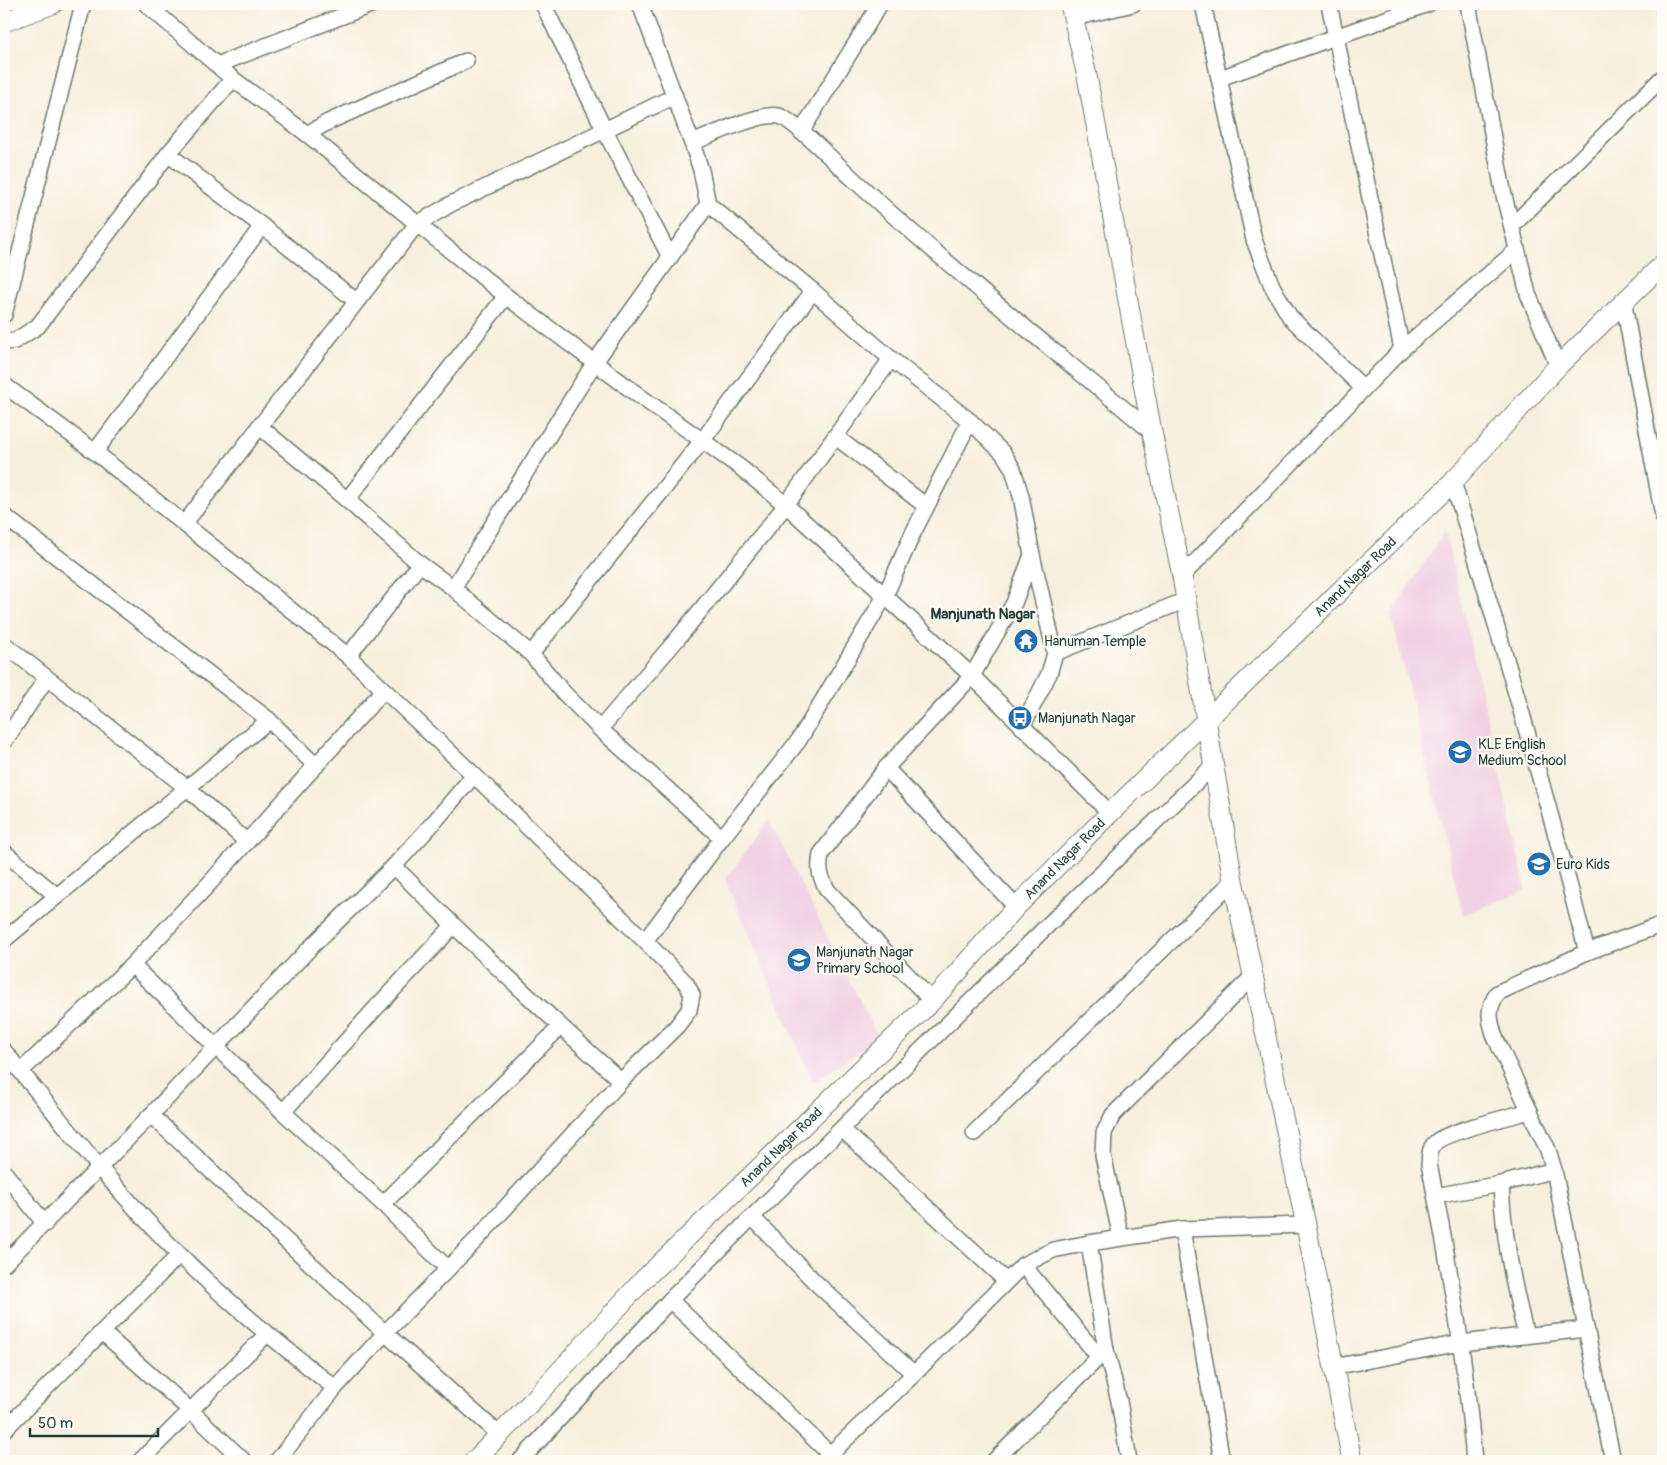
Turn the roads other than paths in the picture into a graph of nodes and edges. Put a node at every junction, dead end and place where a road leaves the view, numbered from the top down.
1 (53, 4) edge
2 (83, 4) edge
3 (146, 4) edge
4 (373, 4) edge
5 (543, 4) edge
6 (640, 4) edge
7 (880, 4) edge
8 (1133, 4) edge
9 (1203, 4) edge
10 (1329, 4) edge
11 (1428, 4) edge
12 (1468, 4) edge
13 (1072, 11) edge
14 (4, 22) edge
15 (1335, 37) junction
16 (466, 61) dead end
17 (217, 65) junction
18 (1663, 77) edge
19 (1220, 78) junction
20 (234, 79) junction
21 (675, 96) junction
22 (605, 131) junction
23 (801, 132) junction
24 (308, 134) junction
25 (692, 142) junction
26 (168, 154) junction
27 (708, 204) junction
28 (416, 224) junction
29 (262, 226) junction
30 (1512, 226) junction
31 (1517, 250) junction
32 (670, 257) junction
33 (1663, 264) edge
34 (813, 291) junction
35 (506, 296) junction
36 (356, 301) junction
37 (1624, 304) junction
38 (4, 315) edge
39 (4, 342) edge
40 (1402, 349) junction
41 (891, 359) junction
42 (595, 362) junction
43 (1558, 366) junction
44 (4, 385) edge
45 (1363, 388) junction
46 (970, 421) junction
47 (259, 426) junction
48 (1152, 432) junction
49 (836, 438) junction
50 (702, 441) junction
51 (95, 452) junction
52 (1660, 480) edge
53 (1453, 482) junction
54 (347, 500) junction
55 (786, 505) junction
56 (926, 506) junction
57 (4, 516) edge
58 (1663, 516) edge
59 (184, 524) junction
60 (1032, 555) junction
61 (420, 564) junction
62 (1182, 576) junction
63 (453, 588) junction
64 (885, 596) junction
65 (1186, 600) junction
66 (4, 644) edge
67 (1055, 653) junction
68 (531, 654) junction
69 (348, 656) junction
70 (972, 676) junction
71 (46, 678) junction
72 (383, 691) junction
73 (269, 720) junction
74 (1205, 721) junction
75 (1022, 727) junction
76 (600, 729) junction
77 (4, 742) edge
78 (316, 766) junction
79 (1213, 766) junction
80 (886, 768) junction
81 (474, 775) junction
82 (187, 788) junction
83 (1110, 813) junction
84 (722, 838) junction
85 (247, 842) junction
86 (4, 852) edge
87 (394, 866) junction
88 (1233, 881) junction
89 (57, 896) junction
90 (1016, 907) junction
91 (1663, 924) edge
92 (453, 926) junction
93 (4, 940) edge
94 (646, 942) junction
95 (1587, 952) junction
96 (132, 965) junction
97 (1254, 974) junction
98 (932, 1001) junction
99 (560, 1027) junction
100 (216, 1048) junction
101 (4, 1051) edge
102 (21, 1071) junction
103 (621, 1081) junction
104 (1530, 1111) junction
105 (283, 1112) junction
106 (151, 1115) junction
107 (842, 1129) junction
108 (974, 1133) dead end
109 (99, 1167) junction
110 (1554, 1170) junction
111 (4, 1172) edge
112 (1501, 1184) junction
113 (1436, 1196) junction
114 (384, 1204) junction
115 (752, 1217) junction
116 (45, 1224) junction
117 (1306, 1225) junction
118 (1182, 1229) junction
119 (1122, 1238) junction
120 (1089, 1243) junction
121 (179, 1255) junction
122 (4, 1264) edge
123 (1022, 1265) junction
124 (448, 1269) junction
125 (1006, 1281) junction
126 (670, 1300) junction
127 (1586, 1329) junction
128 (102, 1332) junction
129 (385, 1333) junction
130 (267, 1334) junction
131 (1526, 1335) junction
132 (1461, 1343) junction
133 (1102, 1354) junction
134 (1333, 1367) junction
135 (914, 1374) junction
136 (335, 1388) junction
137 (191, 1411) junction
138 (4, 1430) edge
139 (500, 1435) junction
140 (830, 1459) edge
141 (523, 1460) edge
142 (140, 1461) edge
143 (244, 1461) edge
144 (277, 1461) edge
145 (474, 1461) edge
146 (994, 1461) edge
147 (1129, 1461) edge
148 (1222, 1461) edge
149 (1352, 1461) edge
150 (1474, 1461) edge
151 (1613, 1461) edge

1 - 14 street
2 - 38 street
3 - 17 street
4 - 17 street
5 - 22 street
6 - 21 street
7 - 23 street
8 - 13 street
9 - 19 street
10 - 15 street
11 - 15 street
12 - 30 street
13 - 48 street
15 - 19 street
15 - 40 street
16 - 24 street
17 - 20 street
18 - 30 street
19 - 45 street
20 - 24 street
20 - 26 street
21 - 22 street
21 - 25 street
22 - 28 street
22 - 32 street
23 - 25 street
23 - 48 street
24 - 28 street
25 - 27 street
26 - 29 street
26 - 39 street
27 - 32 street
27 - 34 street
28 - 35 street
28 - 36 street
29 - 36 street
29 - 51 street
30 - 31 street
31 - 40 street
31 - 43 street
32 - 42 street
33 - 37 street, Anand Nagar Road
34 - 41 street
34 - 50 street
35 - 42 street
35 - 54 street
36 - 47 street
37 - 43 street, Anand Nagar Road
37 - 52 street
40 - 45 street
41 - 46 street
41 - 49 street
42 - 50 street
42 - 63 street
43 - 53 street, Anand Nagar Road
44 - 51 street
45 - 62 street
46 - 56 street
46 - 60 street
47 - 54 street
47 - 59 street
48 - 62 street
49 - 55 street
49 - 56 street
50 - 55 street
50 - 68 street
51 - 59 street
52 - 58 street
53 - 74 street, Anand Nagar Road
53 - 95 street
54 - 61 street
55 - 64 street
55 - 76 street
56 - 64 street
57 - 73 street
59 - 69 street
60 - 67 street
60 - 70 street
61 - 63 street
61 - 69 street
62 - 65 street
63 - 68 street
64 - 70 street
64 - 84 street
65 - 67 street
65 - 74 street
66 - 71 street
67 - 75 street
68 - 76 street
69 - 72 street
70 - 75 street
70 - 80 street
71 - 77 street
71 - 82 street
72 - 78 street
72 - 81 street
73 - 78 street
73 - 82 street
74 - 79 street
74 - 83 street, Anand Nagar Road
75 - 83 street
76 - 84 street
78 - 85 street
79 - 88 street
79 - 107 street
80 - 90 street
80 - 98 street
81 - 87 street
81 - 94 street
82 - 85 street
82 - 89 street
83 - 90 street, Anand Nagar Road
84 - 94 street
85 - 96 street
86 - 89 street
87 - 92 street
87 - 100 street
88 - 97 street
88 - 108 street
89 - 93 street
90 - 98 street, Anand Nagar Road
91 - 95 street
92 - 99 street
92 - 105 street
94 - 103 street
95 - 104 street
96 - 100 street
96 - 102 street
97 - 117 street
97 - 119 street
98 - 139 street, Anand Nagar Road
99 - 103 street
99 - 114 street
100 - 105 street
100 - 106 street
101 - 102 street
102 - 109 street
103 - 124 street
104 - 110 street
104 - 113 street
105 - 114 street
106 - 109 street
106 - 129 street
107 - 115 street
107 - 125 street
109 - 116 street
109 - 121 street
110 - 112 street
110 - 127 street
111 - 116 street
112 - 113 street
112 - 131 street
113 - 132 street
114 - 124 street
115 - 126 street
115 - 135 street
116 - 122 street
117 - 118 street
117 - 134 street
118 - 119 street
118 - 148 street
119 - 120 street
120 - 123 street
120 - 133 street
121 - 128 street
121 - 130 street
123 - 125 street
123 - 133 street
124 - 129 street
125 - 135 street
126 - 140 street
126 - 141 street
127 - 131 street
127 - 151 street
128 - 137 street
128 - 138 street
129 - 136 street
129 - 139 street
130 - 136 street
130 - 137 street
131 - 132 street
132 - 134 street
132 - 150 street
133 - 146 street
133 - 147 street
134 - 149 street
135 - 140 street
136 - 144 street
137 - 142 street
137 - 143 street
139 - 145 street, Anand Nagar Road

